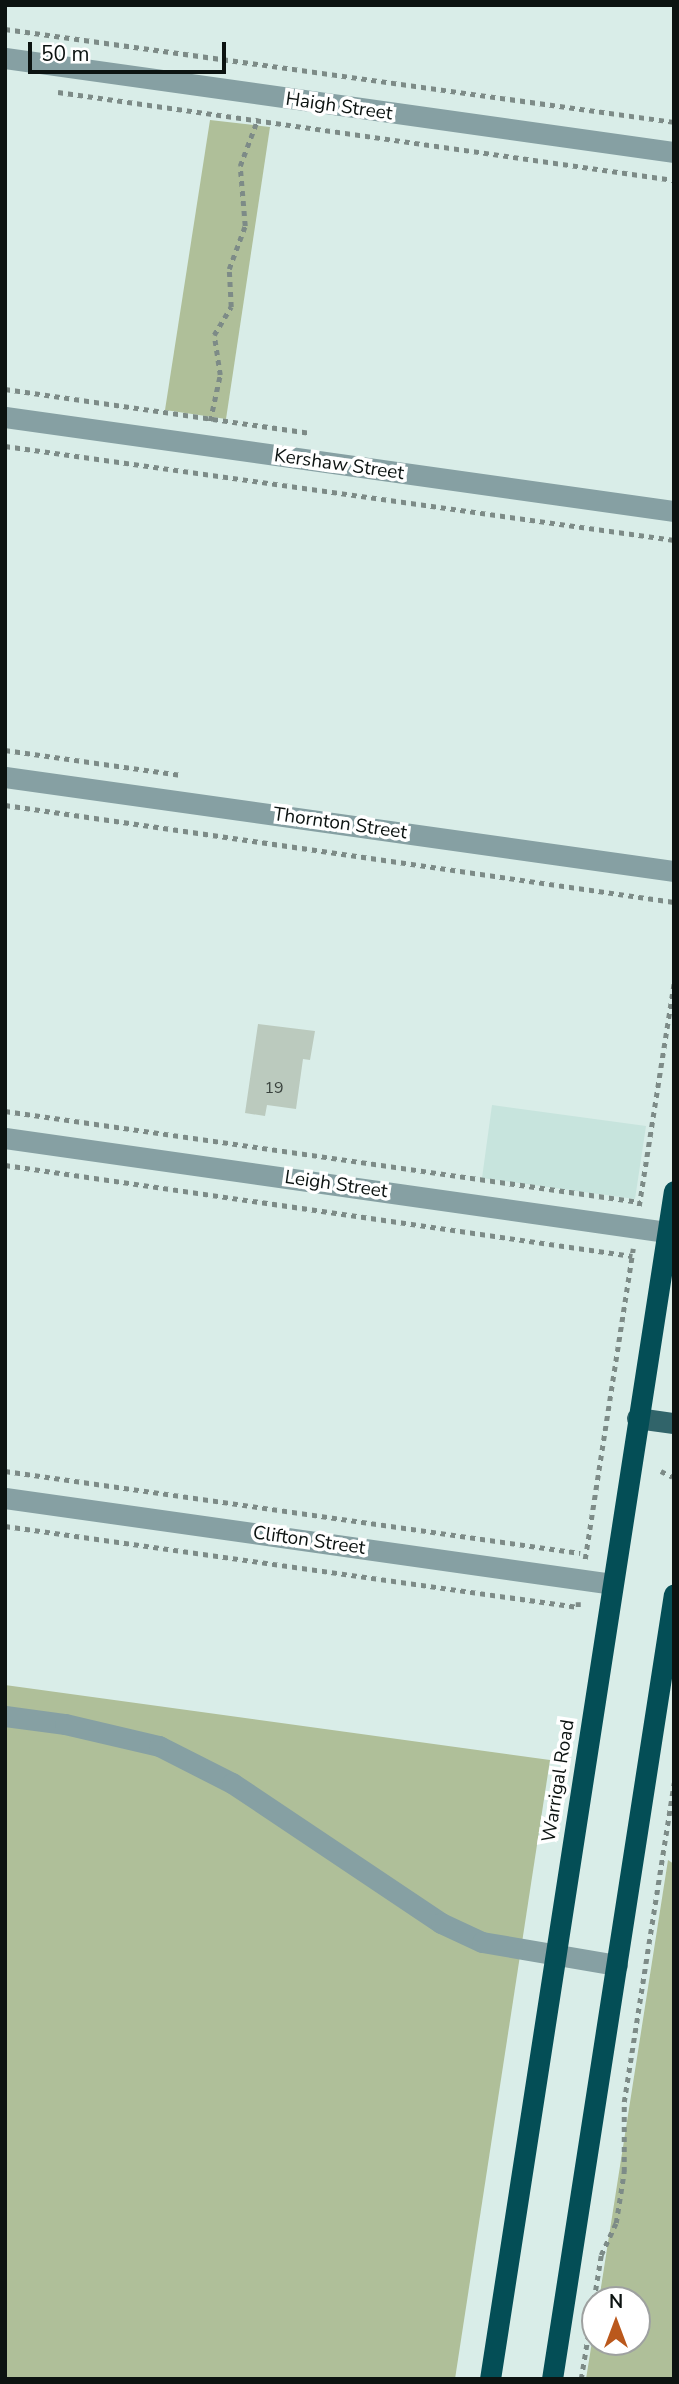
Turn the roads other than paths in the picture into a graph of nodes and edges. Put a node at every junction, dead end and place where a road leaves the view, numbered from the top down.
1 (5, 58) edge
2 (674, 152) edge
3 (5, 417) edge
4 (674, 511) edge
5 (5, 777) edge
6 (674, 871) edge
7 (5, 1138) edge
8 (674, 1191) edge
9 (666, 1232) junction
10 (637, 1418) junction
11 (674, 1423) edge
12 (5, 1498) edge
13 (612, 1584) junction
14 (674, 1594) edge
15 (5, 1716) edge
16 (556, 1956) junction
17 (617, 1965) junction
18 (491, 2379) edge
19 (552, 2379) edge

1 - 2 street, Haigh Street
3 - 4 street, Kershaw Street
5 - 6 street, Thornton Street
7 - 9 street, Leigh Street
8 - 9 highway, Warrigal Road
9 - 10 highway, Warrigal Road
10 - 11 main road
10 - 13 highway, Warrigal Road
12 - 13 street, Clifton Street
13 - 16 highway, Warrigal Road
14 - 17 highway
15 - 16 street
16 - 17 street
16 - 18 highway, Warrigal Road
17 - 19 highway

